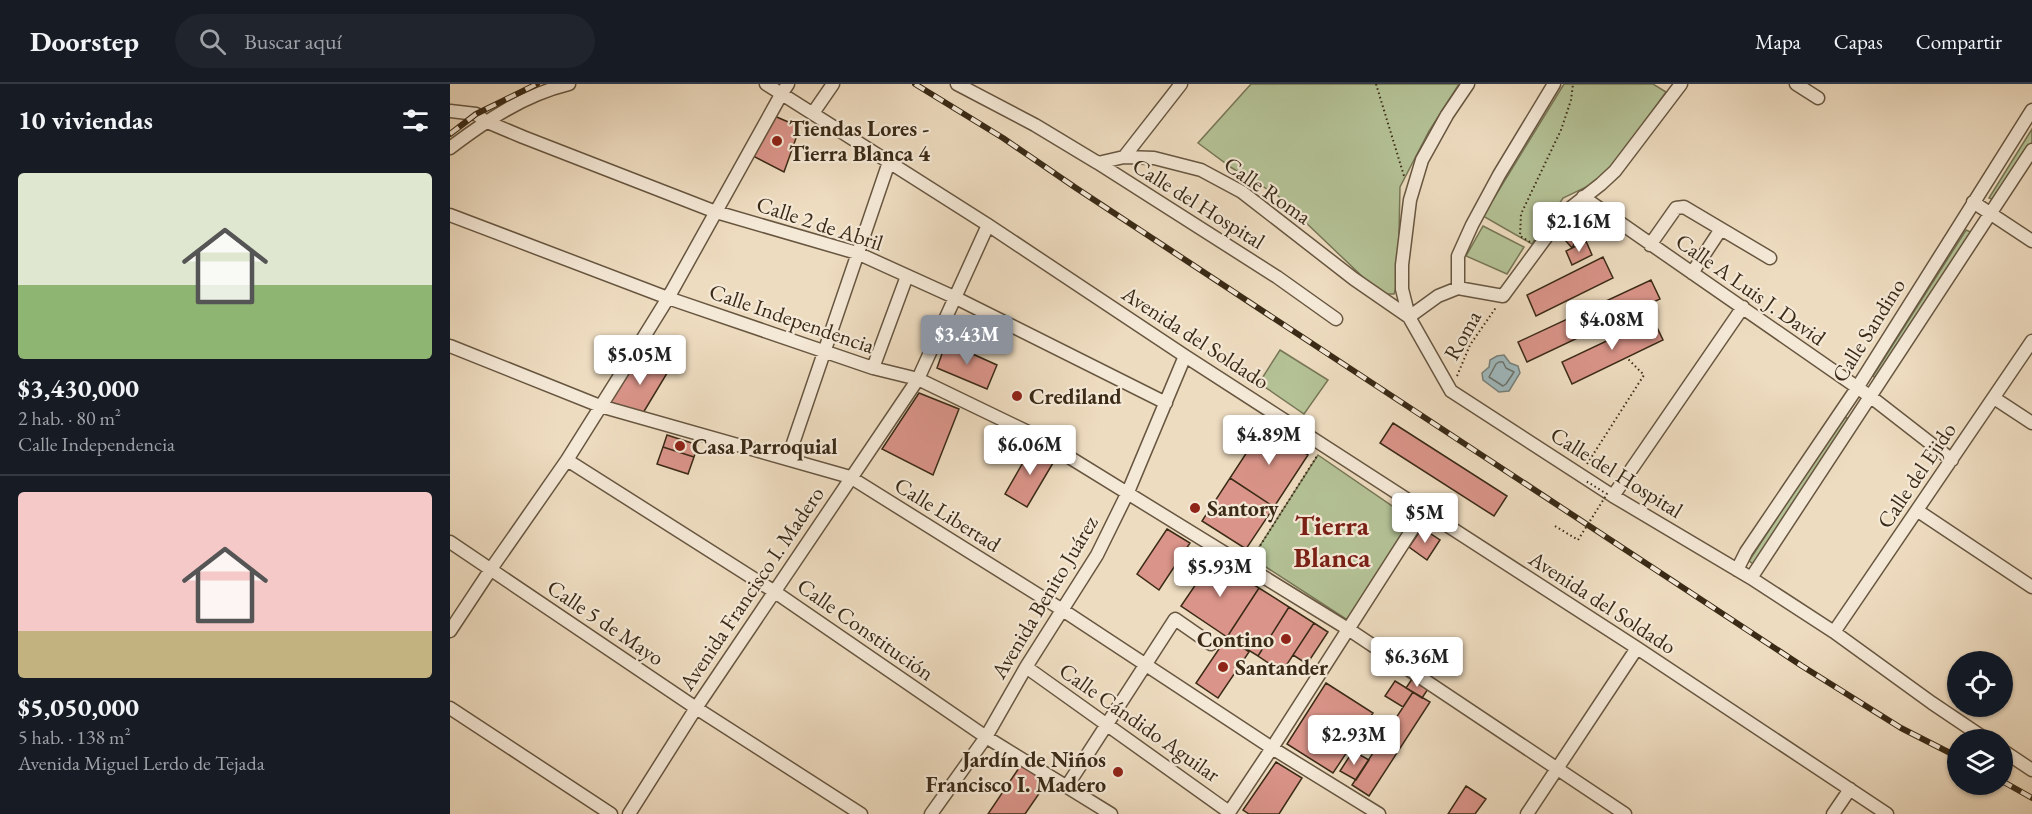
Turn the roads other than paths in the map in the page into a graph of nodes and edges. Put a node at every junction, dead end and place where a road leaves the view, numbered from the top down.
1 (569, 84) edge
2 (766, 84) edge
3 (957, 84) edge
4 (1181, 84) edge
5 (1468, 84) edge
6 (1554, 84) edge
7 (1796, 84) edge
8 (827, 86) edge
9 (1675, 86) edge
10 (785, 88) edge
11 (1818, 98) dead end
12 (2032, 110) edge
13 (450, 111) edge
14 (813, 113) junction
15 (485, 121) junction
16 (450, 148) edge
17 (2032, 150) edge
18 (1124, 157) junction
19 (889, 162) junction
20 (1098, 163) junction
21 (1583, 197) junction
22 (1973, 202) junction
23 (716, 212) junction
24 (1992, 213) junction
25 (450, 214) edge
26 (988, 225) junction
27 (1721, 229) junction
28 (2032, 241) edge
29 (1650, 245) junction
30 (857, 253) junction
31 (1770, 258) dead end
32 (1692, 273) junction
33 (907, 276) junction
34 (1458, 288) junction
35 (954, 297) junction
36 (668, 298) junction
37 (1743, 307) junction
38 (1410, 317) junction
39 (1336, 319) dead end
40 (2032, 341) edge
41 (450, 346) edge
42 (825, 350) junction
43 (1185, 356) junction
44 (873, 368) junction
45 (918, 380) junction
46 (1857, 388) junction
47 (1871, 397) junction
48 (1994, 398) junction
49 (1166, 403) junction
50 (600, 406) junction
51 (2032, 423) edge
52 (788, 458) junction
53 (1952, 459) junction
54 (567, 460) junction
55 (850, 477) junction
56 (1128, 492) junction
57 (1613, 496) junction
58 (1424, 511) junction
59 (1918, 512) junction
60 (450, 542) edge
61 (491, 569) junction
62 (1737, 570) junction
63 (1751, 578) junction
64 (2032, 587) edge
65 (776, 592) junction
66 (1061, 609) junction
67 (1348, 628) junction
68 (450, 632) edge
69 (1834, 632) junction
70 (1211, 644) dead end
71 (1637, 648) junction
72 (1145, 664) junction
73 (1026, 667) junction
74 (450, 708) edge
75 (696, 708) junction
76 (1106, 724) junction
77 (1970, 729) edge
78 (986, 737) junction
79 (1272, 748) junction
80 (2013, 757) edge
81 (1556, 769) junction
82 (2032, 770) edge
83 (1067, 786) junction
84 (1850, 789) junction
85 (1229, 813) edge
86 (611, 814) edge
87 (629, 814) edge
88 (861, 814) edge
89 (931, 814) edge
90 (1111, 814) edge
91 (1379, 814) edge
92 (1527, 814) edge
93 (1625, 814) edge
94 (1833, 814) edge
95 (1887, 814) edge

1 - 15 street
2 - 10 street
3 - 20 street
4 - 18 street
5 - 38 street
6 - 34 street
7 - 11 street
8 - 14 street
9 - 21 street
10 - 14 street, Avenida del Soldado
10 - 23 street
12 - 22 street, Calle Sandino
13 - 15 street, Calle 2 de Abril
14 - 19 street, Avenida del Soldado
15 - 16 street
15 - 23 street, Calle 2 de Abril
17 - 24 street, Calle Sandino
18 - 20 street, Calle Roma
18 - 38 street, Calle Roma
19 - 26 street, Avenida del Soldado
19 - 30 street
20 - 39 street, Calle del Hospital
21 - 29 street, Calle A Luis J. David
21 - 34 street
22 - 24 street
22 - 46 street, Calle Sandino
23 - 30 street, Calle 2 de Abril
23 - 36 street
24 - 28 street
24 - 47 street, Calle Sandino
25 - 36 street, Calle Independencia
26 - 35 street, Avenida Francisco I. Madero
26 - 43 street, Avenida del Soldado
27 - 29 street
27 - 31 street
27 - 32 street
29 - 32 street, Calle A Luis J. David
30 - 33 street, Calle 2 de Abril
30 - 42 street
32 - 37 street, Calle A Luis J. David
33 - 35 street, Calle 2 de Abril
33 - 44 street
34 - 38 street
35 - 45 street, Avenida Francisco I. Madero
35 - 49 street, Calle 2 de Abril
36 - 42 street, Calle Independencia
36 - 50 street
37 - 46 street, Calle A Luis J. David
37 - 57 street
38 - 57 street, Calle del Hospital
40 - 48 street, Calle del Ejido
41 - 50 street, Calle Libertad
42 - 44 street, Calle Independencia
42 - 52 street
43 - 49 street, Avenida Benito Juárez
43 - 58 street, Avenida del Soldado
44 - 45 street, Calle Independencia
45 - 55 street, Avenida Francisco I. Madero
45 - 56 street, Calle Independencia
46 - 47 street, Calle A Luis J. David
46 - 62 street, Calle Sandino
47 - 53 street, Calle A Luis J. David
47 - 63 street, Calle Sandino
48 - 51 street
48 - 53 street, Calle del Ejido
49 - 56 street, Avenida Benito Juárez
50 - 52 street, Calle Libertad
50 - 54 street
52 - 55 street, Calle Libertad
53 - 59 street, Calle del Ejido
54 - 61 street
54 - 65 street, Calle Constitución
55 - 65 street, Avenida Francisco I. Madero
55 - 66 street, Calle Libertad
56 - 66 street, Avenida Benito Juárez
56 - 67 street, Calle Independencia
57 - 62 street, Calle del Hospital
58 - 67 street
58 - 71 street, Avenida del Soldado
59 - 64 street
59 - 69 street, Calle del Ejido
60 - 61 street, Calle 5 de Mayo
61 - 68 street
61 - 75 street, Calle 5 de Mayo
62 - 63 street, Calle del Hospital
63 - 69 street, Calle del Hospital
65 - 75 street, Avenida Francisco I. Madero
65 - 78 street, Calle Constitución
66 - 72 street, Calle Libertad
66 - 73 street, Avenida Benito Juárez
67 - 79 street
67 - 81 street, Calle Independencia
69 - 77 street, Calle del Hospital
70 - 72 street
71 - 81 street
71 - 84 street, Avenida del Soldado
72 - 76 street
72 - 79 street, Calle Libertad
73 - 76 street, Calle Cándido Aguilar
73 - 78 street, Avenida Benito Juárez
74 - 86 street
75 - 87 street, Avenida Francisco I. Madero
75 - 88 street, Calle 5 de Mayo
76 - 83 street
76 - 85 street, Calle Cándido Aguilar
78 - 83 street, Calle Constitución
78 - 89 street, Avenida Benito Juárez
79 - 85 street
79 - 91 street, Calle Libertad
80 - 82 street
81 - 92 street
81 - 93 street, Calle Independencia
83 - 90 street, Calle Constitución
84 - 94 street
84 - 95 street, Avenida del Soldado

